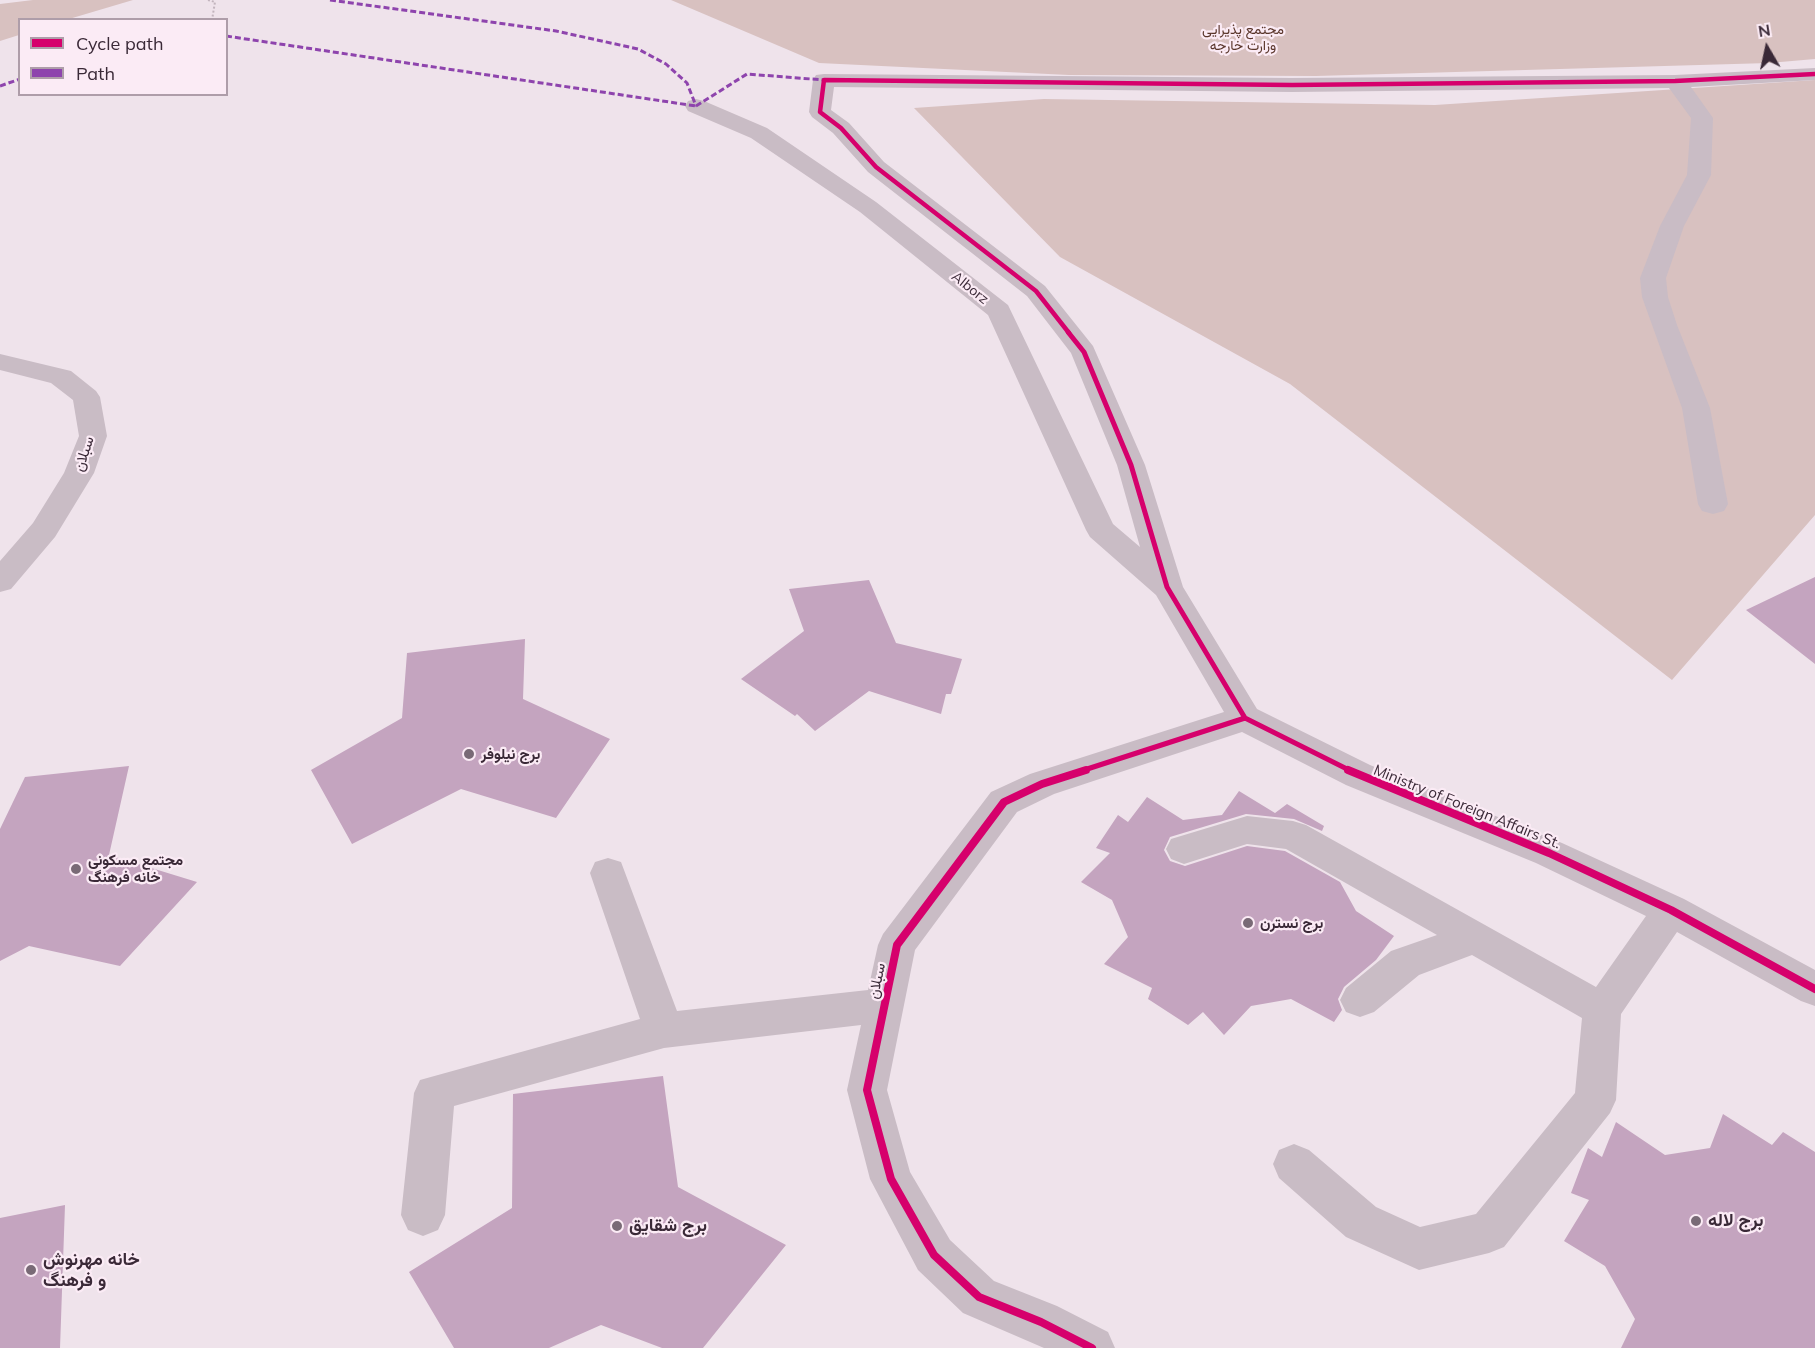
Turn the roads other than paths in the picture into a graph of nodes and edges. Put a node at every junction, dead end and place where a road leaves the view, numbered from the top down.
1 (1815, 74) edge
2 (1675, 81) junction
3 (696, 106) dead end
4 (0, 363) edge
5 (1713, 504) dead end
6 (0, 581) edge
7 (1167, 587) junction
8 (1245, 718) junction
9 (1184, 849) dead end
10 (608, 873) dead end
11 (1671, 910) junction
12 (1474, 938) junction
13 (1815, 990) edge
14 (1360, 1000) dead end
15 (885, 1005) junction
16 (1602, 1010) junction
17 (664, 1029) junction
18 (1294, 1164) dead end
19 (423, 1215) dead end
20 (1092, 1348) edge

1 - 2 street
2 - 5 street
2 - 7 street
3 - 7 street, Alborz
4 - 6 street, سبلان
7 - 8 street
8 - 11 street, Ministry of Foreign Affairs St.
8 - 15 street, سبلان
9 - 12 street
10 - 17 street
11 - 13 street, Ministry of Foreign Affairs St.
11 - 16 street
12 - 14 street
12 - 16 street
15 - 17 street
15 - 20 street, سبلان
16 - 18 street
17 - 19 street

